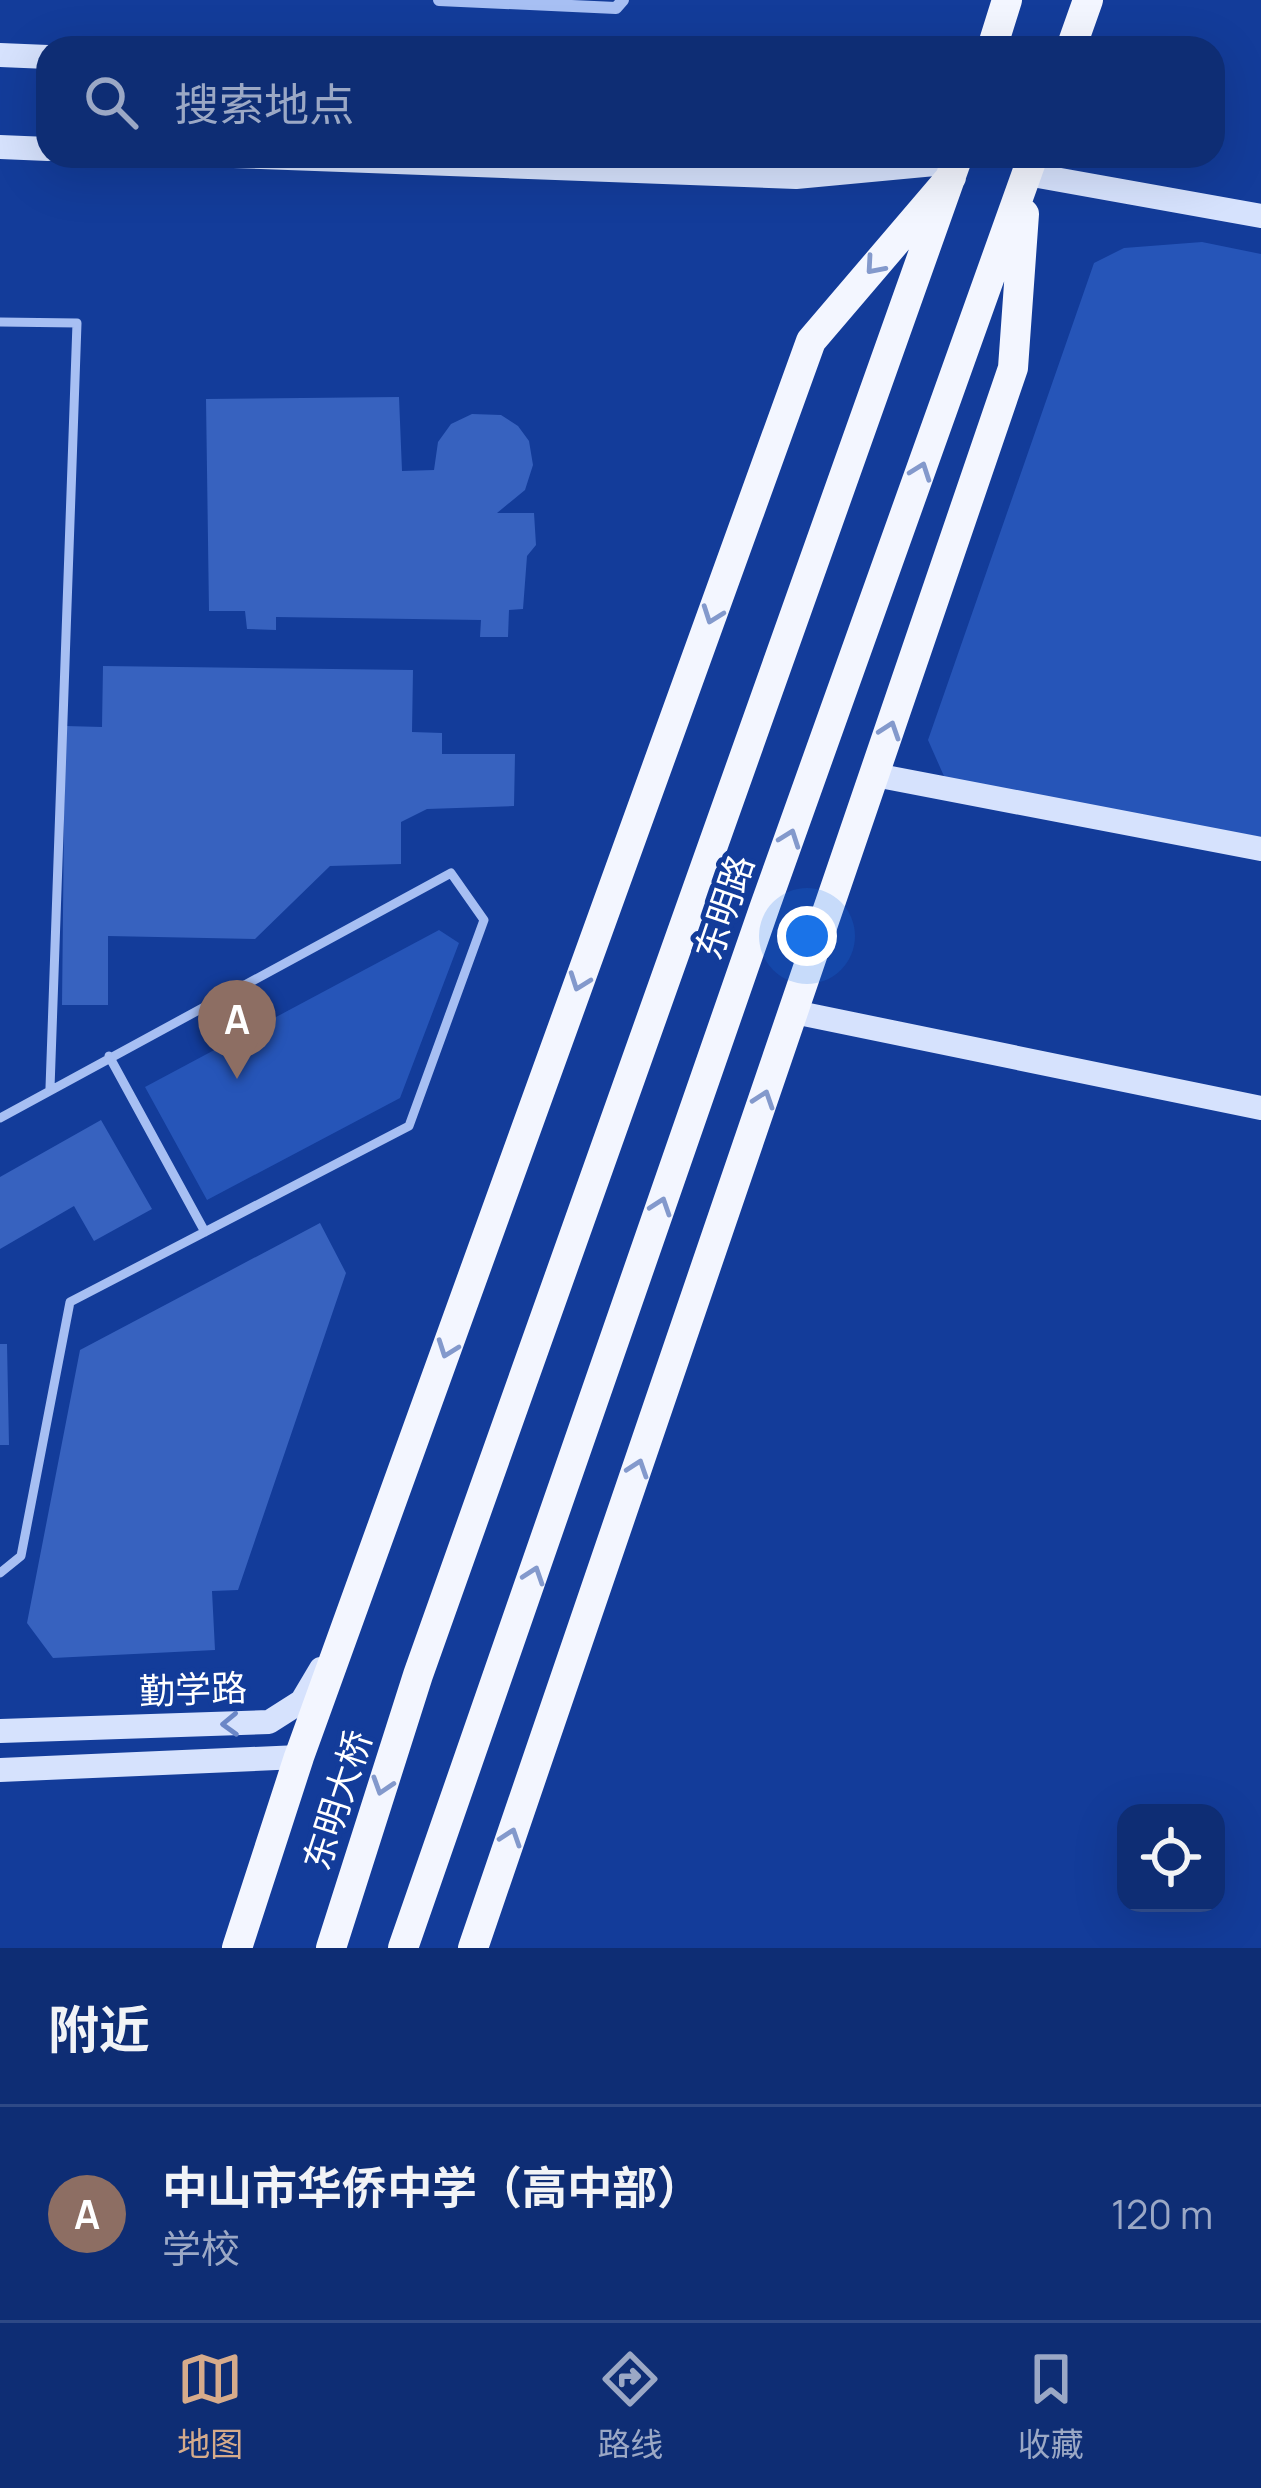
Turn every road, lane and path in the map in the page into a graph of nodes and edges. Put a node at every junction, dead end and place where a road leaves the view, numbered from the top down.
1 (439, 0) edge
2 (622, 0) edge
3 (1007, 0) edge
4 (1088, 0) edge
5 (996, 36) edge
6 (1075, 36) edge
7 (0, 55) edge
8 (36, 56) edge
9 (0, 147) edge
10 (36, 148) edge
11 (555, 168) edge
12 (896, 168) edge
13 (948, 168) edge
14 (950, 168) edge
15 (1029, 168) edge
16 (1030, 168) edge
17 (1044, 168) edge
18 (1261, 216) edge
19 (0, 322) edge
20 (875, 775) junction
21 (1261, 848) edge
22 (794, 1012) junction
23 (109, 1056) junction
24 (50, 1088) junction
25 (1261, 1108) edge
26 (0, 1118) edge
27 (205, 1232) junction
28 (0, 1573) edge
29 (345, 1632) junction
30 (418, 1675) joint
31 (0, 1732) edge
32 (299, 1757) junction
33 (0, 1770) edge
34 (237, 1948) edge
35 (331, 1948) edge
36 (403, 1948) edge
37 (473, 1948) edge

1 - 2 street
3 - 5 main road
4 - 6 main road
7 - 8 main road
9 - 10 main road
11 - 12 main road
13 -> 29 main road
14 - 30 main road, 东明路
36 -> 15 main road, 东明路
20 -> 16 main road
17 - 18 main road
19 - 24 lane
20 - 21 main road
20 - 22 main road
22 - 25 main road
37 -> 22 main road
23 - 24 lane
23 - 27 lane
23 - 27 lane
24 - 26 lane
27 - 28 lane
29 -> 31 main road, 勤学路
29 - 32 main road
30 -> 35 main road, 东明大桥
32 - 33 main road, 勤学路
32 - 34 main road

